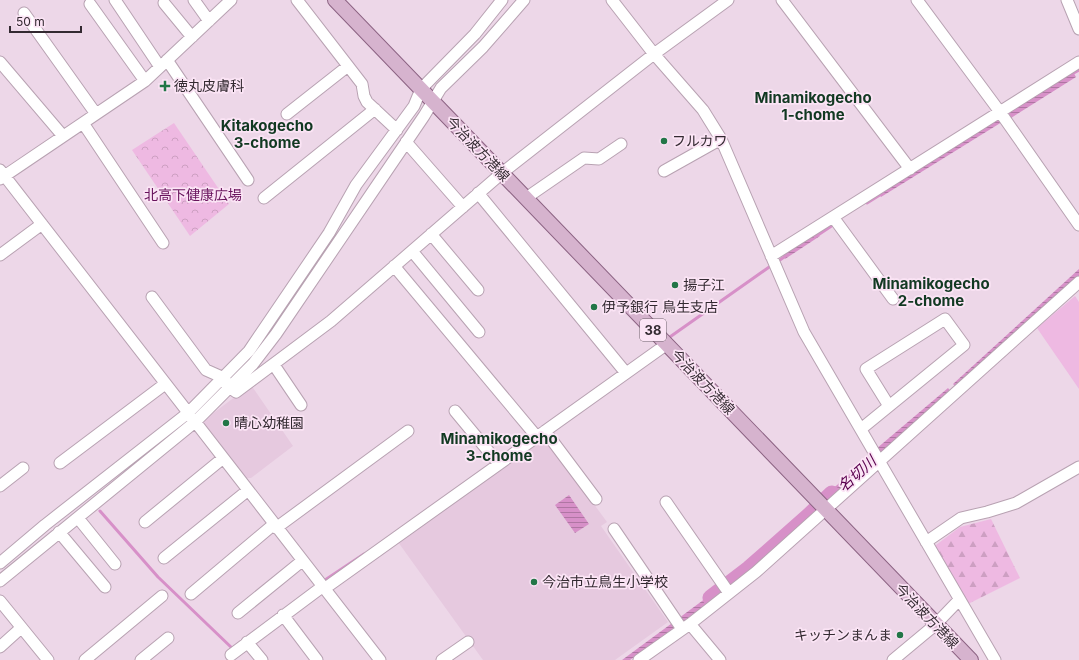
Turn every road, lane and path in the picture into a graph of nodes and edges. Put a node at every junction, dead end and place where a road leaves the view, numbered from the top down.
1 (115, 0) edge
2 (194, 0) edge
3 (231, 0) edge
4 (297, 0) edge
5 (335, 0) edge
6 (502, 0) edge
7 (524, 0) edge
8 (612, 0) edge
9 (782, 0) edge
10 (917, 0) edge
11 (1067, 0) edge
12 (724, 1) edge
13 (164, 3) dead end
14 (90, 4) dead end
15 (24, 13) dead end
16 (210, 20) junction
17 (1079, 29) edge
18 (192, 37) junction
19 (654, 54) junction
20 (0, 62) edge
21 (1079, 62) edge
22 (164, 63) junction
23 (348, 66) junction
24 (145, 81) junction
25 (421, 89) junction
26 (432, 100) junction
27 (375, 109) junction
28 (1000, 112) junction
29 (96, 114) junction
30 (288, 114) dead end
31 (82, 123) junction
32 (397, 130) junction
33 (63, 136) junction
34 (721, 139) junction
35 (406, 142) junction
36 (621, 144) dead end
37 (910, 169) junction
38 (664, 171) dead end
39 (502, 173) junction
40 (1, 175) edge
41 (248, 180) dead end
42 (478, 193) junction
43 (264, 198) dead end
44 (526, 198) junction
45 (463, 207) junction
46 (834, 217) junction
47 (42, 224) junction
48 (1079, 225) edge
49 (431, 234) junction
50 (163, 244) dead end
51 (412, 250) junction
52 (0, 255) edge
53 (771, 256) junction
54 (394, 266) junction
55 (1079, 282) edge
56 (478, 290) dead end
57 (152, 297) dead end
58 (893, 299) dead end
59 (479, 332) dead end
60 (667, 344) junction
61 (274, 365) junction
62 (626, 373) junction
63 (226, 383) junction
64 (165, 384) junction
65 (301, 405) dead end
66 (889, 406) junction
67 (455, 411) dead end
68 (192, 418) junction
69 (860, 429) junction
70 (408, 431) dead end
71 (541, 434) junction
72 (222, 459) junction
73 (879, 460) junction
74 (60, 463) dead end
75 (499, 464) junction
76 (1079, 467) edge
77 (23, 468) dead end
78 (0, 486) edge
79 (247, 491) junction
80 (596, 499) dead end
81 (666, 502) dead end
82 (825, 509) junction
83 (78, 518) junction
84 (145, 522) dead end
85 (275, 526) junction
86 (614, 529) dead end
87 (59, 532) junction
88 (926, 542) junction
89 (164, 558) dead end
90 (302, 561) junction
91 (0, 563) edge
92 (114, 564) dead end
93 (0, 581) edge
94 (105, 587) dead end
95 (323, 588) junction
96 (730, 593) junction
97 (191, 594) dead end
98 (162, 596) dead end
99 (959, 600) junction
100 (0, 601) edge
101 (238, 613) dead end
102 (284, 615) junction
103 (935, 625) junction
104 (686, 627) junction
105 (21, 628) junction
106 (168, 638) dead end
107 (247, 642) junction
108 (468, 642) dead end
109 (0, 646) edge
110 (230, 658) edge
111 (46, 659) edge
112 (896, 659) edge
113 (85, 660) edge
114 (141, 660) edge
115 (262, 660) edge
116 (317, 660) edge
117 (380, 660) edge
118 (442, 660) edge
119 (639, 660) edge
120 (720, 660) edge
121 (971, 660) edge
122 (995, 660) edge

1 - 22 street
2 - 16 street
3 - 16 street
4 - 23 street
5 - 25 main road, 今治波方港線 / 38
6 - 25 street
7 - 26 street
8 - 19 street
9 - 37 street
10 - 28 street
11 - 17 street
12 - 19 street
13 - 18 street
14 - 24 street
15 - 29 street
16 - 18 street
18 - 22 street
19 - 34 street
19 - 39 street
20 - 33 street
21 - 28 street
22 - 24 street
22 - 41 street
23 - 27 street
23 - 30 street
24 - 29 street
25 - 26 main road, 今治波方港線 / 38
25 - 32 street
26 - 35 street
26 - 39 main road, 今治波方港線 / 38
27 - 32 street
27 - 43 street
28 - 37 street
28 - 48 street
29 - 31 street
31 - 33 street
31 - 50 street
32 - 63 street
33 - 40 street
34 - 38 street
34 - 53 street
35 - 45 street
35 - 63 street
36 - 44 street
37 - 46 street
39 - 42 street
39 - 44 main road, 今治波方港線 / 38
40 - 47 street
42 - 45 street
42 - 62 street
44 - 60 main road, 今治波方港線 / 38
45 - 49 street
46 - 53 street
46 - 58 street
47 - 52 street
47 - 64 street
49 - 51 street
49 - 56 street
51 - 54 street
51 - 59 street
53 - 69 street
54 - 61 street
54 - 71 street
55 - 73 street
57 - 63 street
60 - 62 street
60 - 82 main road, 今治波方港線 / 38
61 - 63 street
61 - 65 street
62 - 71 street
63 - 68 street
64 - 68 street
64 - 74 street
66 - 66 street
66 - 69 street
67 - 75 street
68 - 72 street
68 - 83 street
68 - 91 street
69 - 73 street
70 - 85 street
71 - 75 street
71 - 80 street
72 - 79 street
72 - 84 street
73 - 82 street
73 - 88 street
75 - 95 street
76 - 88 street
77 - 78 street
79 - 85 street
79 - 89 street
81 - 96 street
82 - 96 street
82 - 103 main road, 今治波方港線 / 38
83 - 87 street
83 - 92 street
85 - 90 street
85 - 97 street
86 - 104 street
87 - 93 street
87 - 94 street
88 - 99 street
90 - 95 street
90 - 101 street
95 - 102 street
95 - 117 street
96 - 104 street
98 - 113 street
99 - 103 street
99 - 122 street
100 - 105 street
102 - 107 street
102 - 116 street
103 - 112 street
103 - 121 main road, 今治波方港線 / 38
104 - 119 street
104 - 120 street
105 - 109 street
105 - 111 street
106 - 114 street
107 - 110 street
107 - 115 street
108 - 118 street

